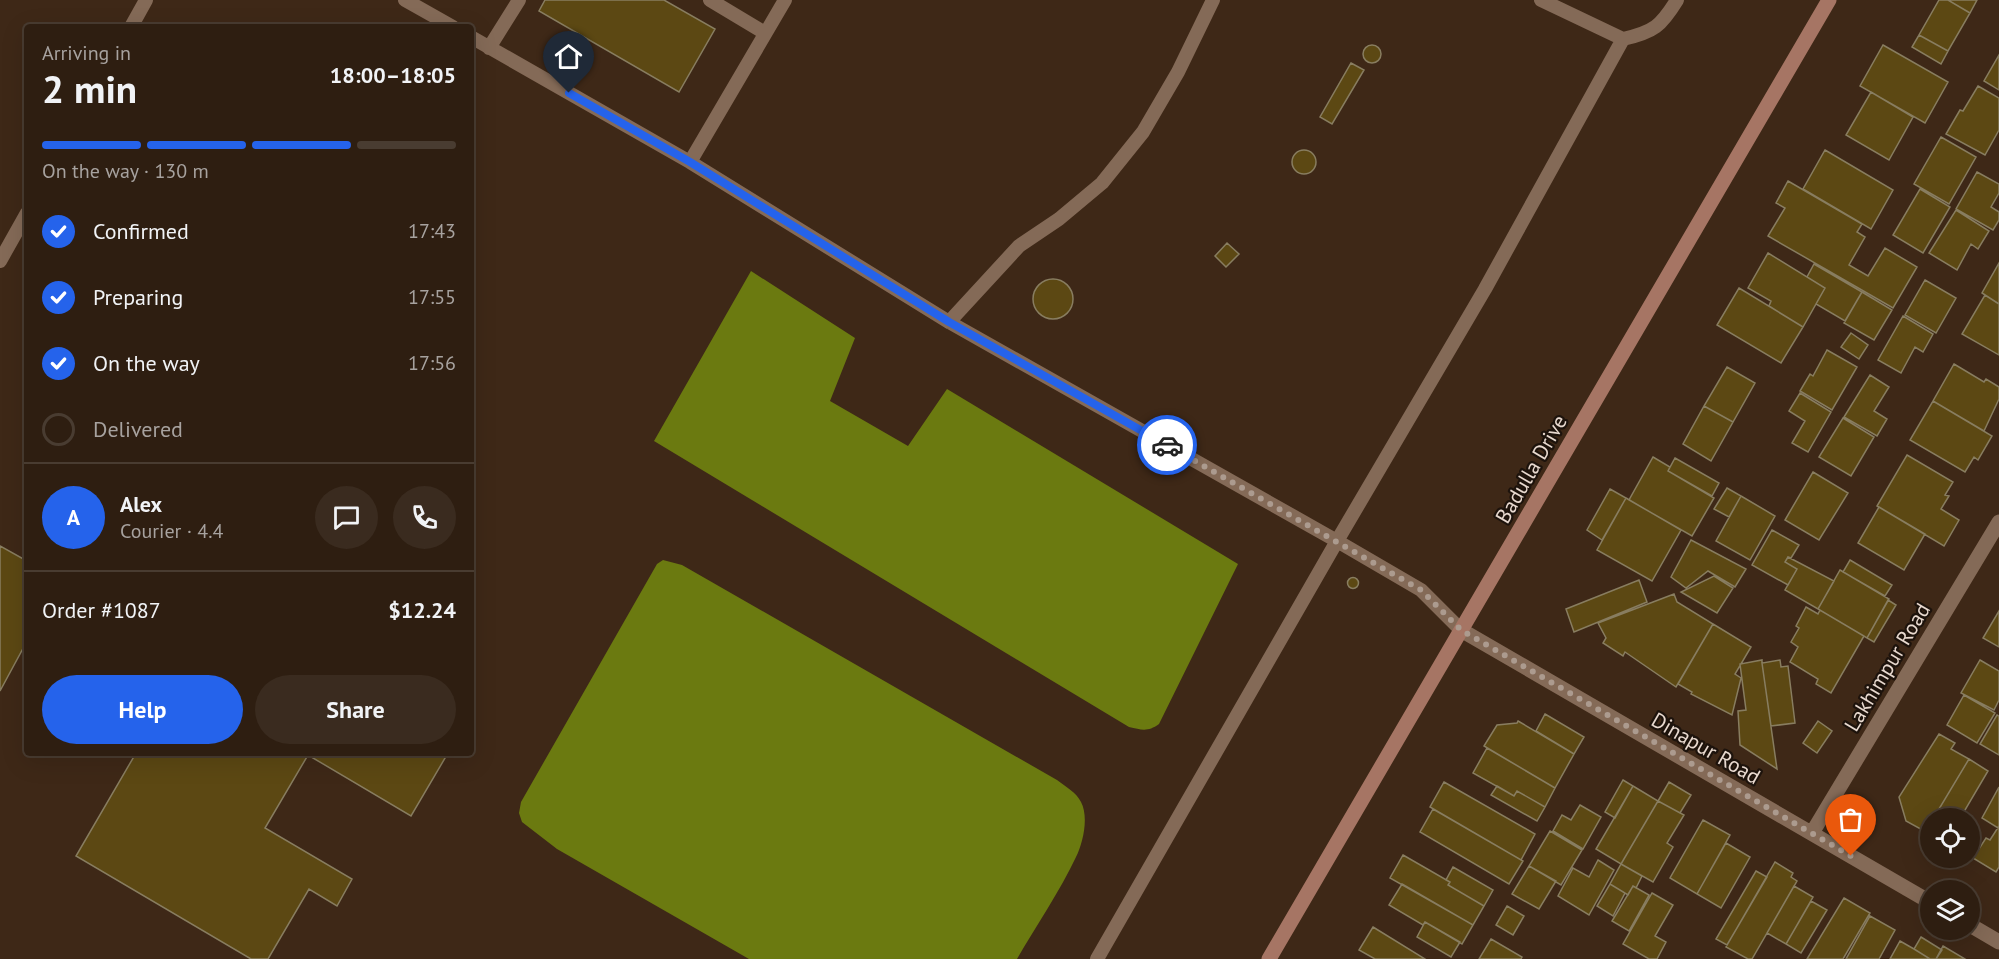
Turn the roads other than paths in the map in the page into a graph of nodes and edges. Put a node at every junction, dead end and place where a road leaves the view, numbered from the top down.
1 (146, 0) edge
2 (405, 0) edge
3 (519, 0) edge
4 (710, 0) edge
5 (785, 0) edge
6 (1213, 0) edge
7 (1541, 0) edge
8 (1677, 0) edge
9 (1829, 0) edge
10 (133, 24) edge
11 (448, 24) edge
12 (765, 33) junction
13 (1623, 39) junction
14 (474, 40) edge
15 (489, 48) junction
16 (690, 162) junction
17 (24, 218) edge
18 (0, 261) edge
19 (949, 322) junction
20 (1999, 522) edge
21 (1337, 541) junction
22 (1461, 630) junction
23 (1812, 833) junction
24 (1920, 896) edge
25 (1980, 931) edge
26 (1999, 942) edge
27 (1097, 959) edge
28 (1269, 959) edge

1 - 10 lane
2 - 11 lane
3 - 15 lane
4 - 12 lane
5 - 12 lane
6 - 19 lane
7 - 13 lane
8 - 13 lane
9 - 22 street, Badulla Drive
12 - 16 lane
13 - 21 lane
14 - 15 lane
15 - 16 lane
16 - 19 lane
17 - 18 lane
19 - 21 lane
20 - 23 street, Lakhimpur Road
21 - 22 lane
21 - 27 lane
22 - 23 street, Dinapur Road
22 - 28 street, Badulla Drive
23 - 24 street, Dinapur Road
25 - 26 street

